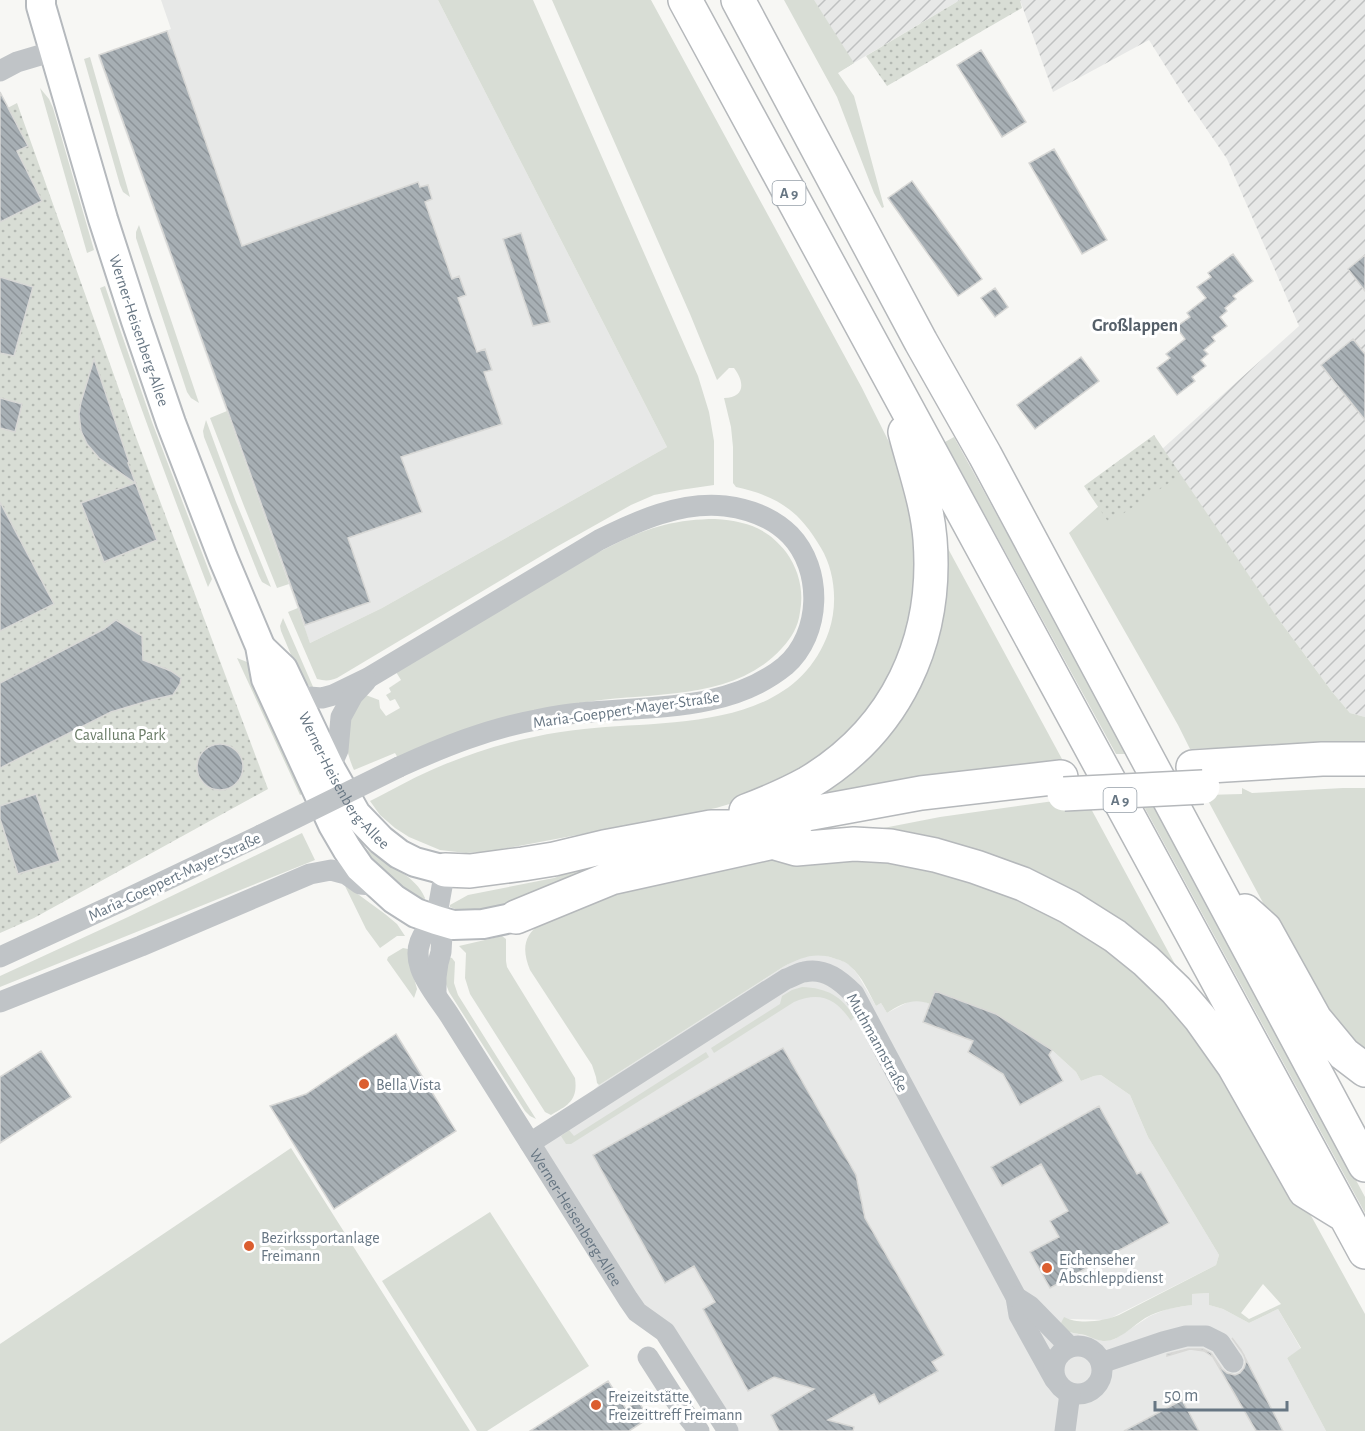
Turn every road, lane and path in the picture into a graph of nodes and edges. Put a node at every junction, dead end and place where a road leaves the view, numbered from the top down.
1 (685, 0) edge
2 (738, 0) edge
3 (40, 2) edge
4 (54, 51) junction
5 (0, 71) edge
6 (894, 385) junction
7 (260, 646) junction
8 (368, 678) junction
9 (296, 696) junction
10 (1365, 759) edge
11 (330, 768) junction
12 (1198, 777) junction
13 (1365, 777) edge
14 (1062, 785) junction
15 (711, 827) junction
16 (775, 843) junction
17 (444, 870) junction
18 (378, 885) junction
19 (1217, 887) junction
20 (516, 917) joint
21 (436, 920) junction
22 (0, 957) edge
23 (0, 1002) edge
24 (1365, 1070) edge
25 (530, 1143) junction
26 (1365, 1165) edge
27 (1346, 1215) junction
28 (1365, 1252) edge
29 (1016, 1297) junction
30 (1070, 1347) junction
31 (648, 1357) dead end
32 (1233, 1362) dead end
33 (1101, 1363) junction
34 (1063, 1386) junction
35 (699, 1431) edge
36 (728, 1431) edge
37 (1065, 1431) edge

1 - 6 highway, A 9
2 - 19 highway, A 9
3 - 4 street, Werner-Heisenberg-Allee
4 - 5 street
4 - 7 street, Werner-Heisenberg-Allee
6 - 15 highway
6 - 27 highway, A 9
7 - 9 street, Werner-Heisenberg-Allee
7 - 18 street, Werner-Heisenberg-Allee
8 - 9 street, Maria-Goeppert-Mayer-Straße
8 - 11 street, Maria-Goeppert-Mayer-Straße
8 - 22 street, Maria-Goeppert-Mayer-Straße, bridge
9 - 11 street, Werner-Heisenberg-Allee
10 - 12 highway
11 - 17 street, Werner-Heisenberg-Allee
12 - 13 highway
12 - 14 highway
14 - 15 highway
14 - 16 highway
15 - 17 highway
16 - 20 highway
16 - 27 highway
17 - 21 street, Werner-Heisenberg-Allee
18 - 21 street, Werner-Heisenberg-Allee
18 - 23 street
19 - 24 highway
19 - 26 highway, A 9
20 - 21 street, Werner-Heisenberg-Allee
21 - 25 street, Werner-Heisenberg-Allee
25 - 29 street, Muthmannstraße
25 - 36 street, Werner-Heisenberg-Allee
27 - 28 highway, A 9
29 - 30 street, Muthmannstraße
29 - 34 street, Muthmannstraße
30 - 33 street, Muthmannstraße
30 - 34 street
31 - 35 street
32 - 33 street
33 - 34 street
34 - 37 street

